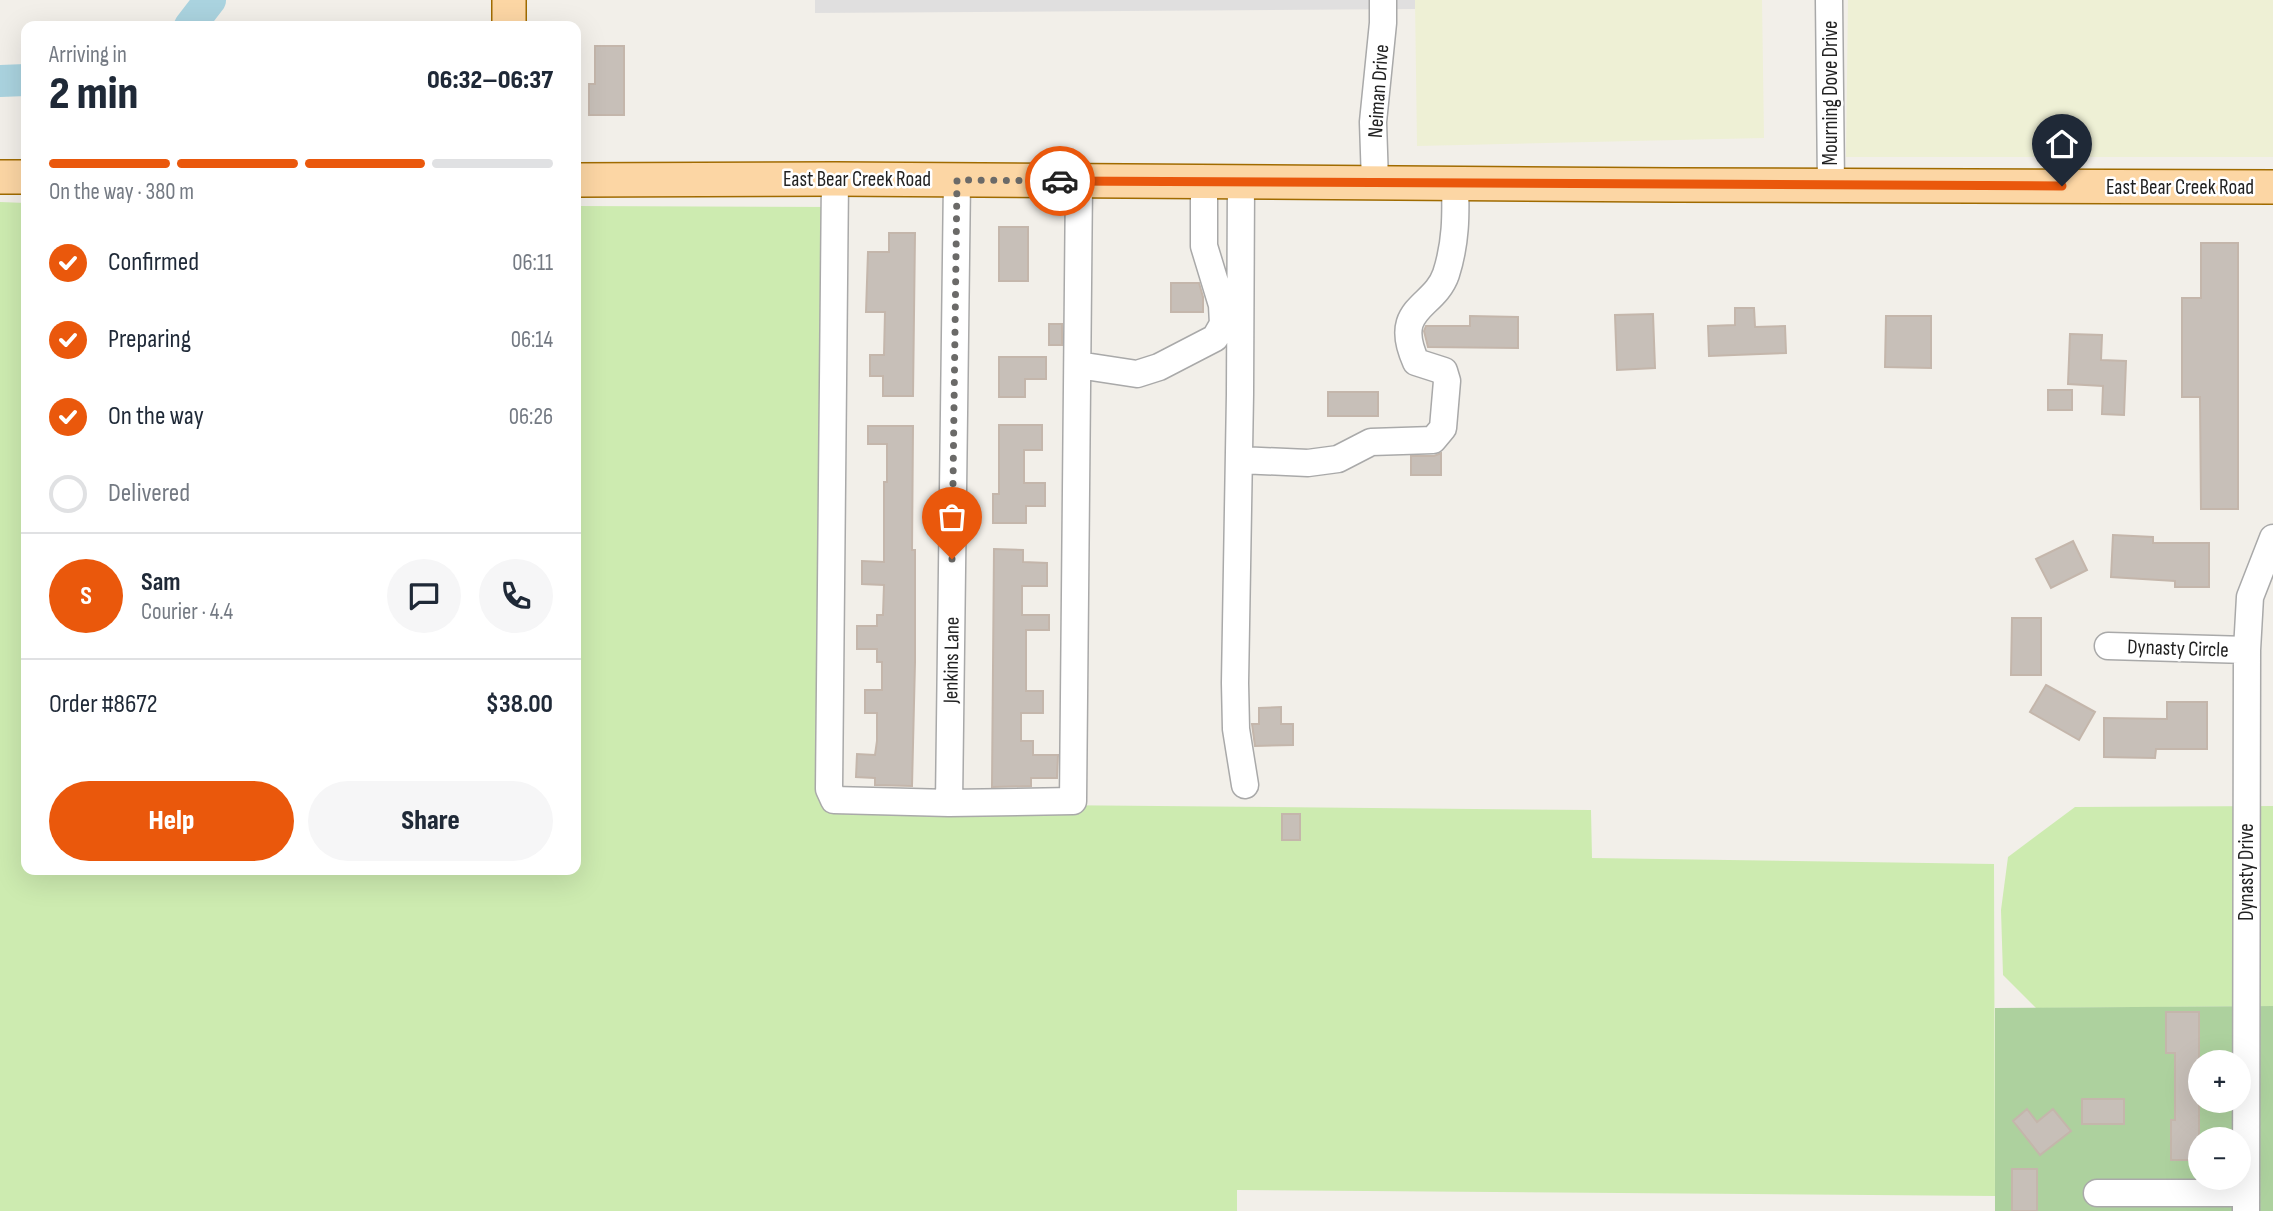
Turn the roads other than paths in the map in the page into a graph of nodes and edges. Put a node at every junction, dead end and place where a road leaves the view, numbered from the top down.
1 (509, 0) edge
2 (1383, 0) edge
3 (1829, 0) edge
4 (509, 21) edge
5 (0, 177) edge
6 (21, 177) edge
7 (835, 179) junction
8 (581, 180) edge
9 (957, 180) junction
10 (1079, 181) junction
11 (1204, 182) junction
12 (1241, 182) junction
13 (1375, 183) junction
14 (1455, 183) junction
15 (1831, 185) junction
16 (2273, 187) edge
17 (1078, 365) junction
18 (1239, 460) junction
19 (2273, 538) edge
20 (2108, 646) dead end
21 (2247, 650) junction
22 (1245, 785) dead end
23 (949, 803) junction
24 (2097, 1194) dead end
25 (2246, 1202) edge

1 - 4 main road
2 - 13 street, Neiman Drive
3 - 15 street, Mourning Dove Drive
5 - 6 main road
7 - 8 main road, East Bear Creek Road
7 - 9 main road, East Bear Creek Road
7 - 23 street
9 - 10 main road, East Bear Creek Road
9 - 23 street, Jenkins Lane
10 - 11 main road, East Bear Creek Road
10 - 17 street
11 - 12 main road, East Bear Creek Road
11 - 17 street
12 - 13 main road, East Bear Creek Road
12 - 18 street
13 - 14 main road, East Bear Creek Road
14 - 15 main road, East Bear Creek Road
14 - 18 street
15 - 16 main road, East Bear Creek Road
17 - 23 street
18 - 22 street
19 - 21 street, Dynasty Drive
20 - 21 street, Dynasty Circle
21 - 25 street, Dynasty Drive
24 - 25 street

